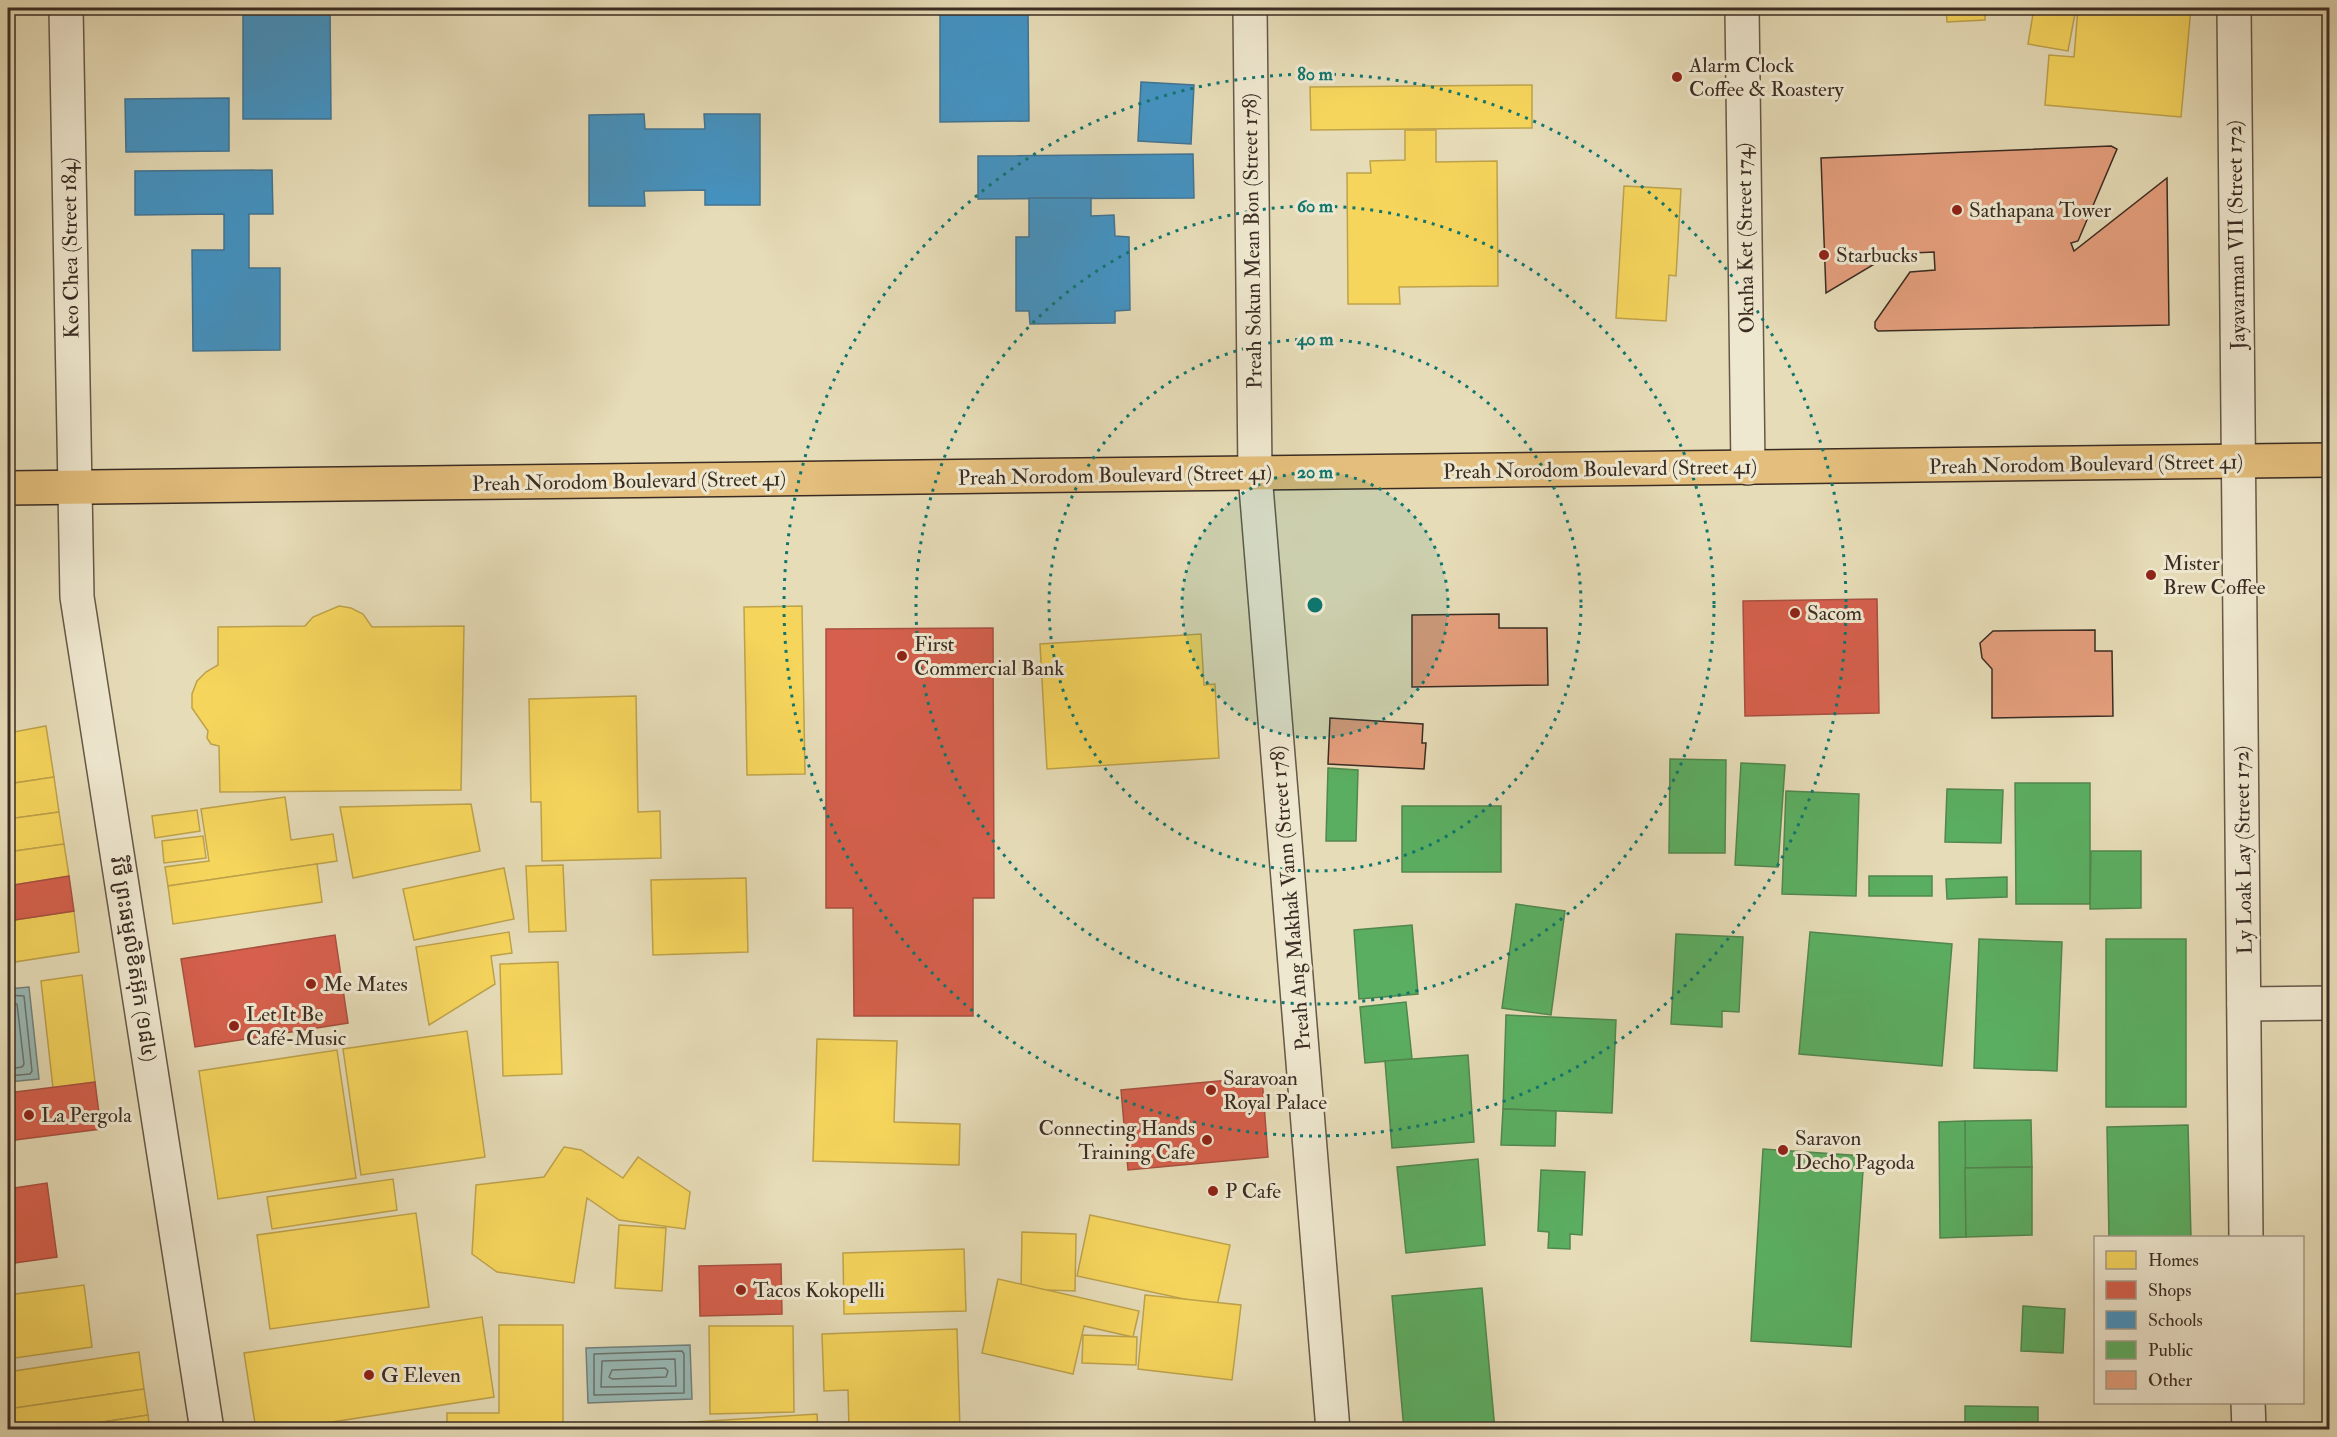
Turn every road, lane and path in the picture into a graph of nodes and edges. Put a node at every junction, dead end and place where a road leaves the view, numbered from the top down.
1 (66, 8) edge
2 (1250, 8) edge
3 (1742, 8) edge
4 (2234, 8) edge
5 (2330, 460) edge
6 (2239, 462) junction
7 (1748, 468) junction
8 (1255, 474) junction
9 (8, 488) edge
10 (73, 488) junction
11 (2330, 1003) edge
12 (2244, 1004) junction
13 (2247, 1236) edge
14 (2248, 1404) edge
15 (207, 1430) edge
16 (1333, 1430) edge
17 (2249, 1430) edge

1 - 10 street, Keo Chea (Street 184)
2 - 8 street, Preah Sokun Mean Bon (Street 178)
3 - 7 street, Oknha Ket (Street 174)
4 - 6 street, Jayavarman VII (Street 172)
5 - 6 main road, Preah Norodom Boulevard (Street 41)
6 - 7 main road, Preah Norodom Boulevard (Street 41)
6 - 12 street, Ly Loak Lay (Street 172)
7 - 8 main road, Preah Norodom Boulevard (Street 41)
8 - 10 main road, Preah Norodom Boulevard (Street 41)
8 - 16 street, Preah Ang Makhak Vann (Street 178)
9 - 10 main road, Preah Norodom Boulevard (Street 41)
10 - 15 street, វិថី ព្រះធម្មលិខិតអ៊ុក (១៨៤)
11 - 12 street
12 - 13 street, Ly Loak Lay (Street 172)
14 - 17 street

